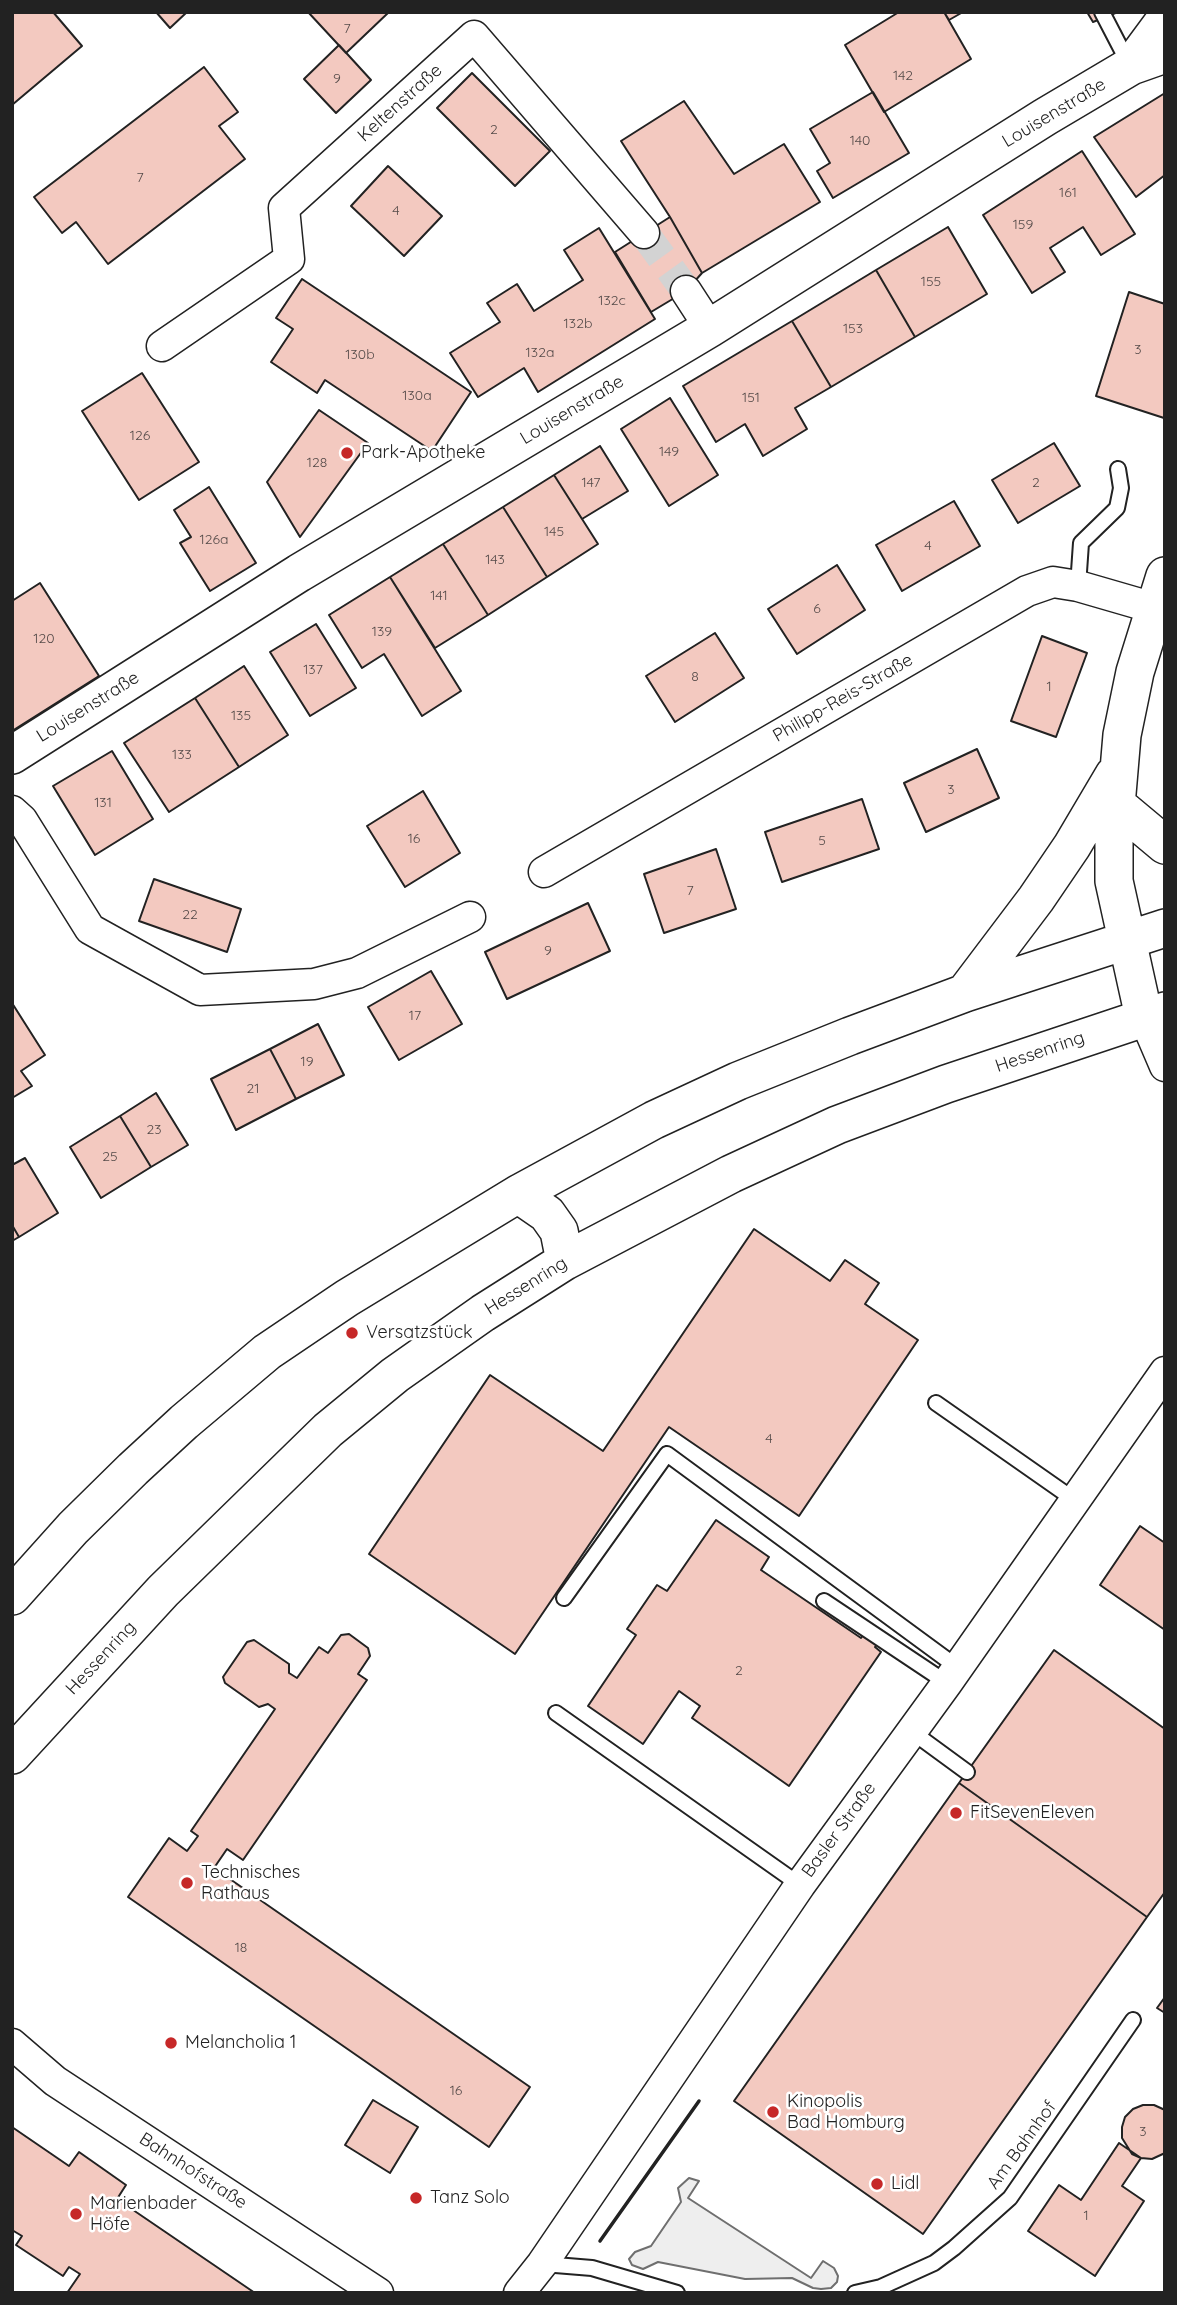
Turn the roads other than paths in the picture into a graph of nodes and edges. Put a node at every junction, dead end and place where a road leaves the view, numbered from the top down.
1 (1106, 15) edge
2 (1165, 20) edge
3 (1165, 54) edge
4 (1131, 66) junction
5 (644, 233) tunnel mouth
6 (686, 291) tunnel mouth
7 (710, 328) junction
8 (162, 346) dead end
9 (1118, 469) dead end
10 (1078, 586) junction
11 (1160, 592) edge
12 (12, 755) edge
13 (1119, 767) junction
14 (1115, 804) junction
15 (12, 811) edge
16 (1165, 845) edge
17 (544, 872) dead end
18 (470, 918) dead end
19 (1165, 928) edge
20 (1125, 940) junction
21 (965, 993) junction
22 (1154, 1014) edge
23 (1165, 1066) edge
24 (518, 1194) junction
25 (565, 1261) junction
26 (1165, 1372) edge
27 (936, 1403) dead end
28 (1076, 1501) junction
29 (12, 1596) edge
30 (564, 1598) dead end
31 (824, 1601) dead end
32 (952, 1675) junction
33 (556, 1713) dead end
34 (911, 1731) junction
35 (12, 1755) edge
36 (967, 1772) dead end
37 (800, 1885) junction
38 (1133, 2020) dead end
39 (12, 2044) edge
40 (542, 2264) junction
41 (378, 2293) edge
42 (519, 2293) edge
43 (677, 2293) edge
44 (855, 2293) edge

1 - 4 lane
2 - 4 street, Louisenstraße
3 - 4 street, Louisenstraße
4 - 7 street, Louisenstraße
5 - 8 street, Keltenstraße
6 - 7 street
7 - 12 street, Louisenstraße
9 - 10 lane
10 - 11 street, Philipp-Reis-Straße
10 - 17 street, Philipp-Reis-Straße
11 - 13 street
13 - 14 street
13 - 21 street
14 - 16 street
14 - 20 street
15 - 18 street
19 - 20 street
20 - 21 street
20 - 22 street
21 - 24 street
22 - 23 street
22 - 25 street, Hessenring
24 - 25 street
24 - 29 street
25 - 35 street, Hessenring
26 - 28 street, Basler Straße
27 - 28 lane
28 - 32 street, Basler Straße
30 - 32 lane
31 - 32 lane
32 - 34 street, Basler Straße
33 - 37 lane
34 - 36 lane
34 - 37 street, Basler Straße
37 - 40 street, Basler Straße
38 - 44 lane, Am Bahnhof
39 - 41 street, Bahnhofstraße
40 - 42 street, Basler Straße
40 - 43 lane

